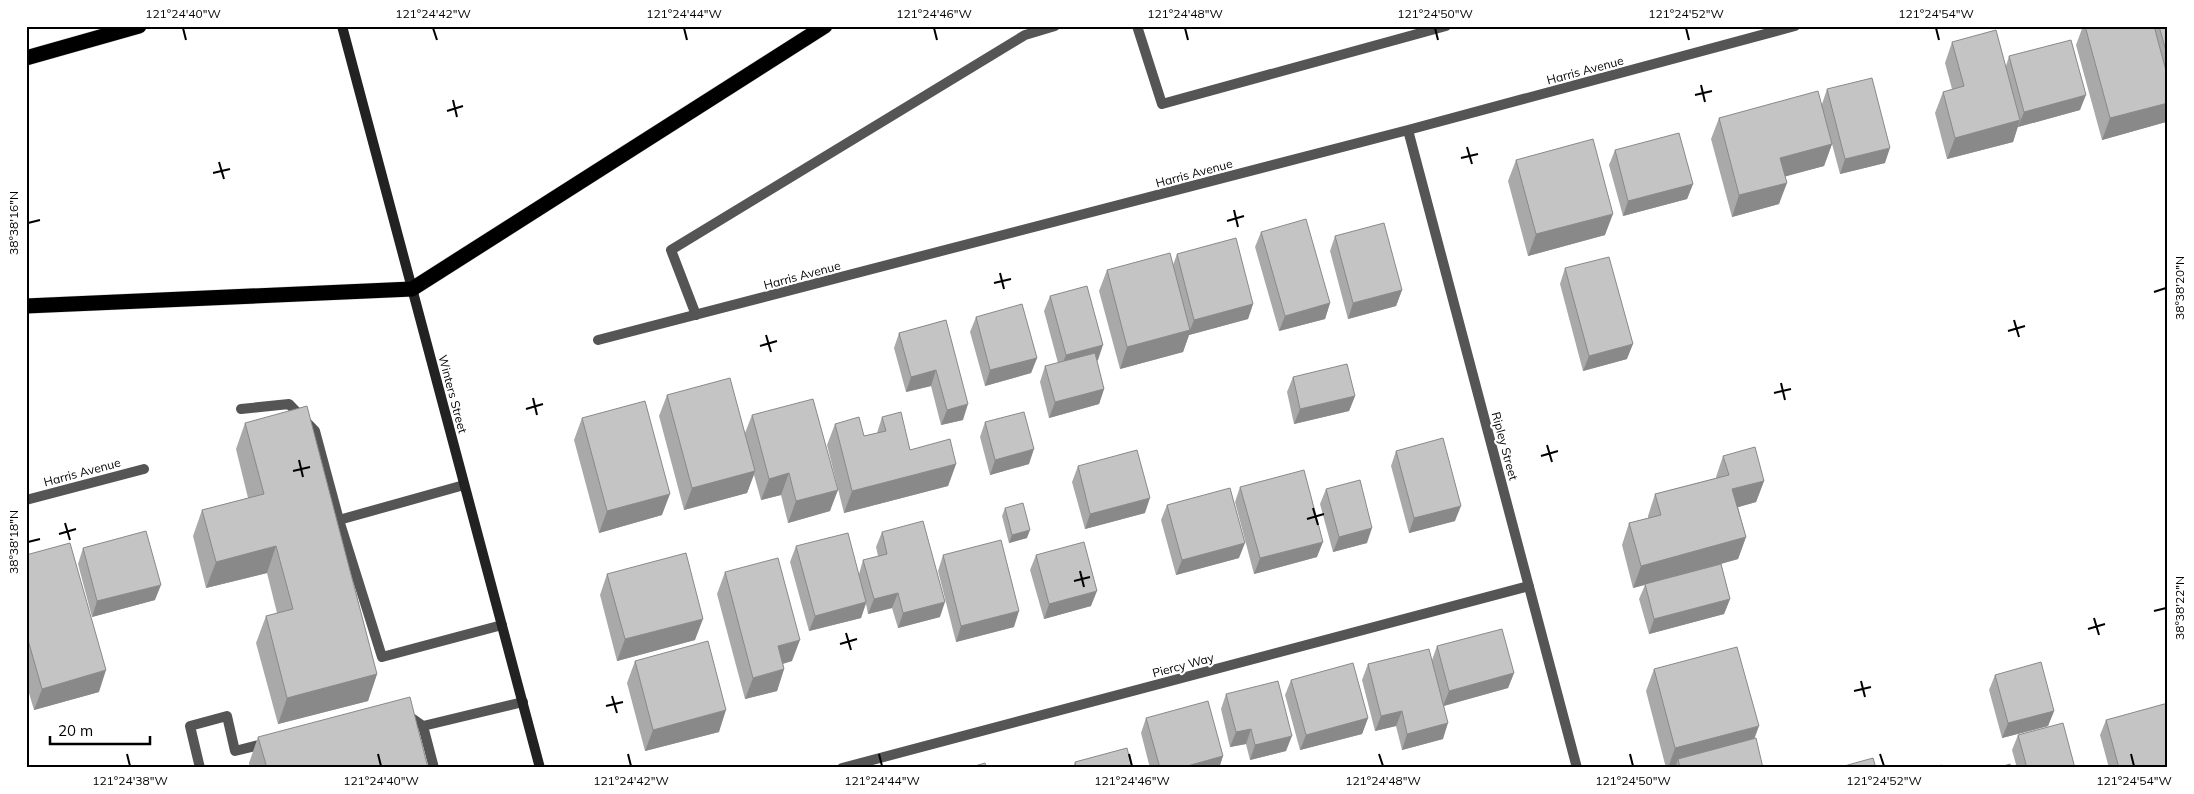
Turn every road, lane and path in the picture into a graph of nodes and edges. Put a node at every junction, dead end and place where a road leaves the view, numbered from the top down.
1 (138, 26) edge
2 (342, 26) edge
3 (825, 26) edge
4 (1055, 26) edge
5 (1137, 26) edge
6 (1446, 26) edge
7 (1795, 26) edge
8 (26, 58) edge
9 (1408, 130) junction
10 (412, 289) junction
11 (26, 306) edge
12 (696, 315) junction
13 (598, 340) dead end
14 (241, 410) dead end
15 (144, 469) dead end
16 (464, 485) junction
17 (26, 500) edge
18 (339, 520) junction
19 (1529, 586) junction
20 (502, 625) junction
21 (523, 702) junction
22 (398, 709) edge
23 (423, 726) junction
24 (274, 741) edge
25 (200, 768) edge
26 (434, 768) edge
27 (540, 768) edge
28 (842, 768) edge
29 (1578, 768) edge

1 - 8 highway
2 - 10 main road, Winters Street
3 - 10 highway
4 - 12 street
5 - 6 street
7 - 9 street, Harris Avenue
9 - 12 street, Harris Avenue
9 - 19 street, Ripley Street
10 - 11 highway
10 - 16 main road, Winters Street
12 - 13 street, Harris Avenue
14 - 18 street
15 - 17 street, Harris Avenue
16 - 18 street
16 - 20 main road, Winters Street
18 - 20 street
19 - 28 street, Piercy Way
19 - 29 street, Ripley Street
20 - 21 main road, Winters Street
21 - 23 street
21 - 27 main road, Winters Street
22 - 23 street
23 - 26 street
24 - 25 street

